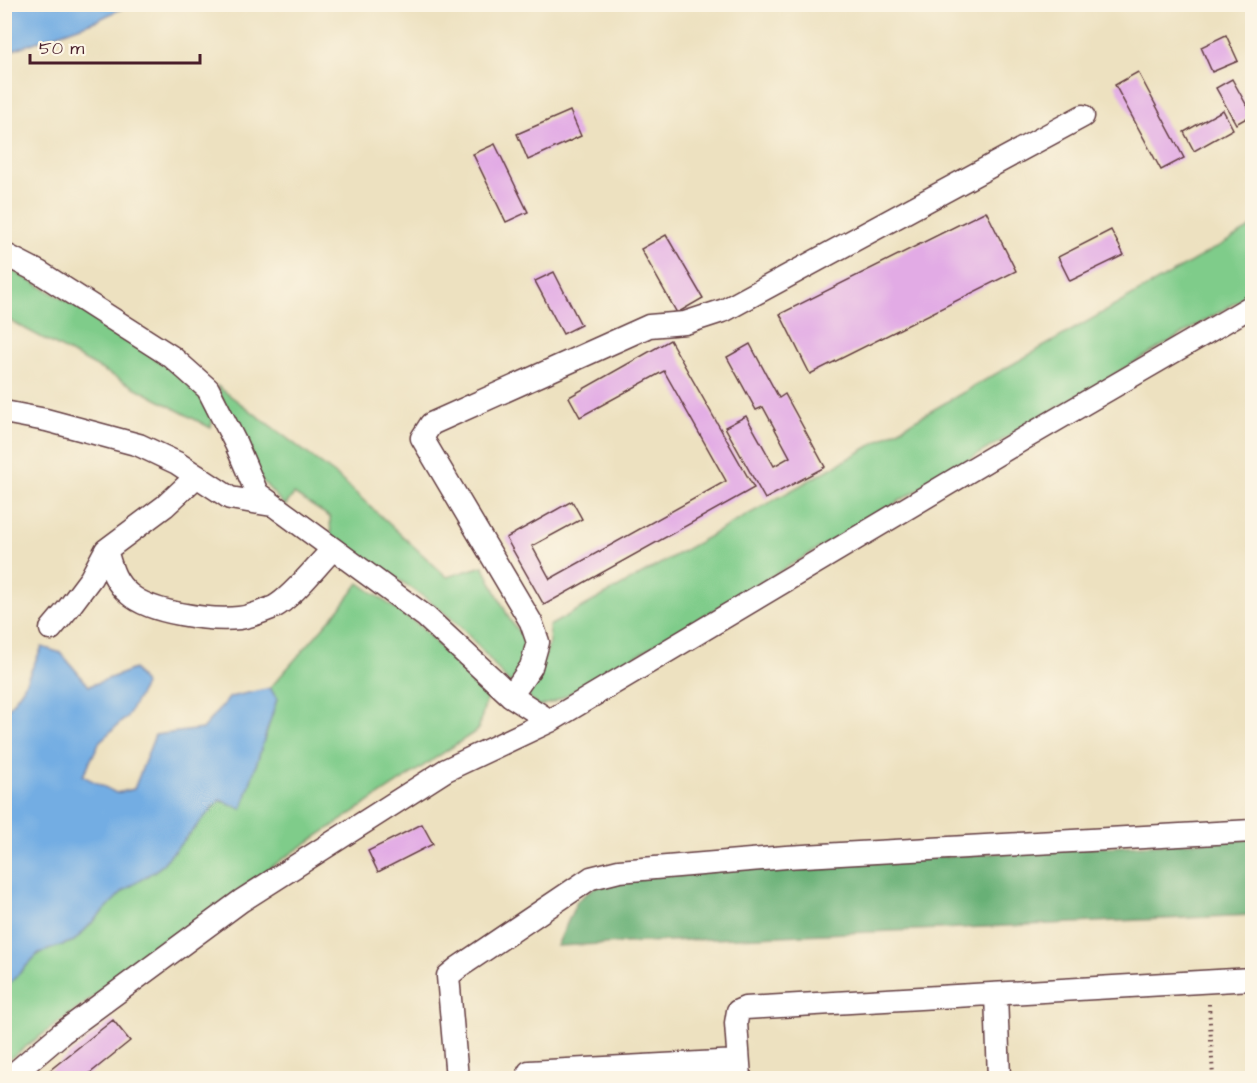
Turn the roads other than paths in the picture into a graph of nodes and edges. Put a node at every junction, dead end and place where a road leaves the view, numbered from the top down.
1 (1083, 116) dead end
2 (4, 254) edge
3 (1252, 306) edge
4 (4, 412) edge
5 (197, 476) junction
6 (274, 505) junction
7 (333, 549) junction
8 (106, 550) junction
9 (51, 629) dead end
10 (511, 696) junction
11 (550, 721) junction
12 (1252, 831) edge
13 (1252, 980) edge
14 (996, 994) junction
15 (739, 1070) edge
16 (529, 1072) dead end
17 (9, 1078) edge
18 (457, 1078) edge
19 (999, 1078) edge

1 - 10 street
2 - 6 street
3 - 11 street
4 - 5 street
5 - 6 street
5 - 8 street
6 - 7 street
7 - 8 street
7 - 10 street
8 - 9 street
10 - 11 street
11 - 17 street
12 - 18 street
13 - 14 street
14 - 15 street
14 - 19 street
15 - 16 street

